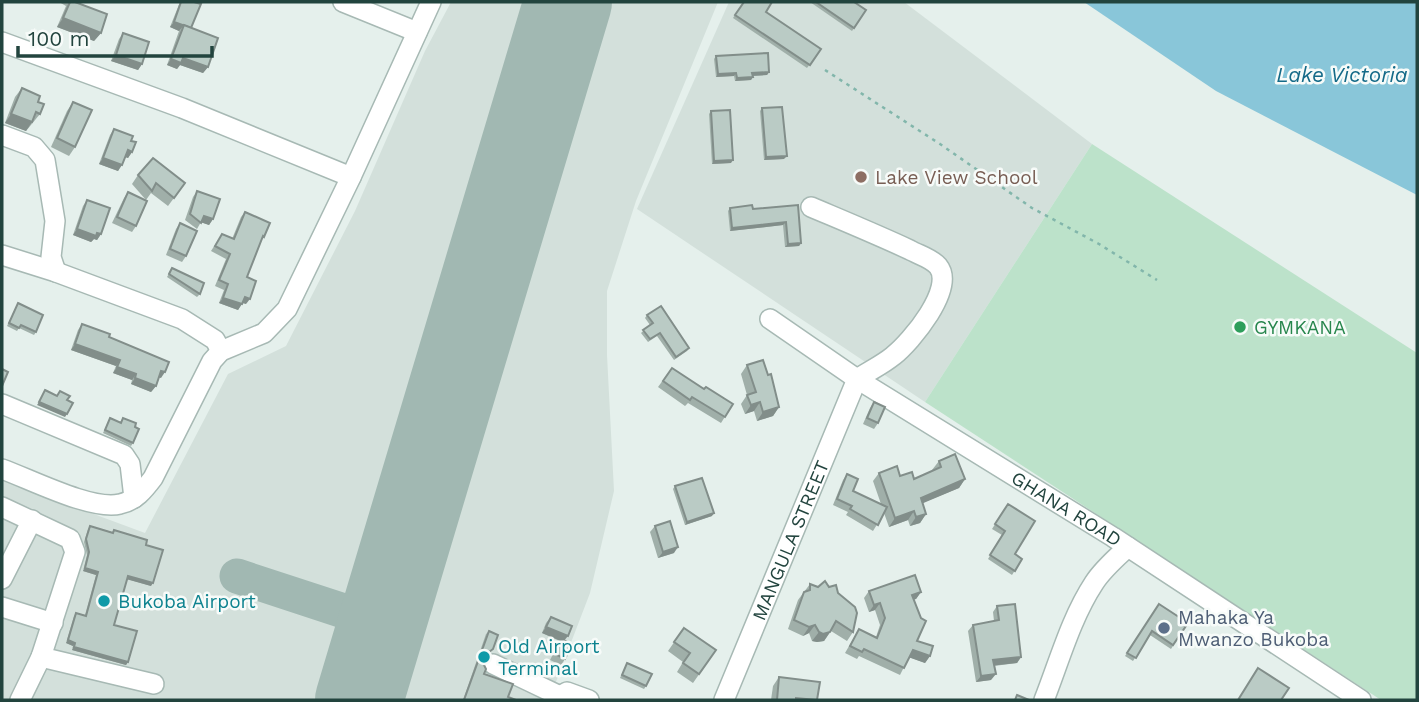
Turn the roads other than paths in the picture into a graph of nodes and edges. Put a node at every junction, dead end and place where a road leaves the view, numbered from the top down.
1 (343, 2) edge
2 (431, 2) edge
3 (417, 32) junction
4 (2, 42) edge
5 (2, 135) edge
6 (351, 177) junction
7 (811, 207) dead end
8 (2, 255) edge
9 (56, 272) junction
10 (770, 319) dead end
11 (221, 351) junction
12 (857, 379) junction
13 (2, 404) edge
14 (2, 469) edge
15 (134, 498) junction
16 (2, 507) edge
17 (32, 520) junction
18 (1128, 547) junction
19 (2, 579) edge
20 (2, 607) edge
21 (53, 622) junction
22 (41, 657) junction
23 (493, 664) dead end
24 (154, 684) dead end
25 (559, 698) edge
26 (20, 700) edge
27 (589, 700) edge
28 (724, 700) edge
29 (1044, 700) edge
30 (1361, 700) edge

1 - 3 street
2 - 3 street
3 - 6 street
4 - 6 street
5 - 9 street
6 - 11 street
7 - 12 street
8 - 9 street
9 - 11 street
10 - 12 street, GHANA ROAD
11 - 15 street
12 - 18 street, GHANA ROAD
12 - 28 street, MANGULA STREET
13 - 15 street
14 - 15 street
16 - 17 street
17 - 19 street
17 - 21 street
18 - 29 street
18 - 30 street, GHANA ROAD
20 - 21 street
21 - 22 street
22 - 24 street
22 - 26 street
23 - 25 street
25 - 27 street

